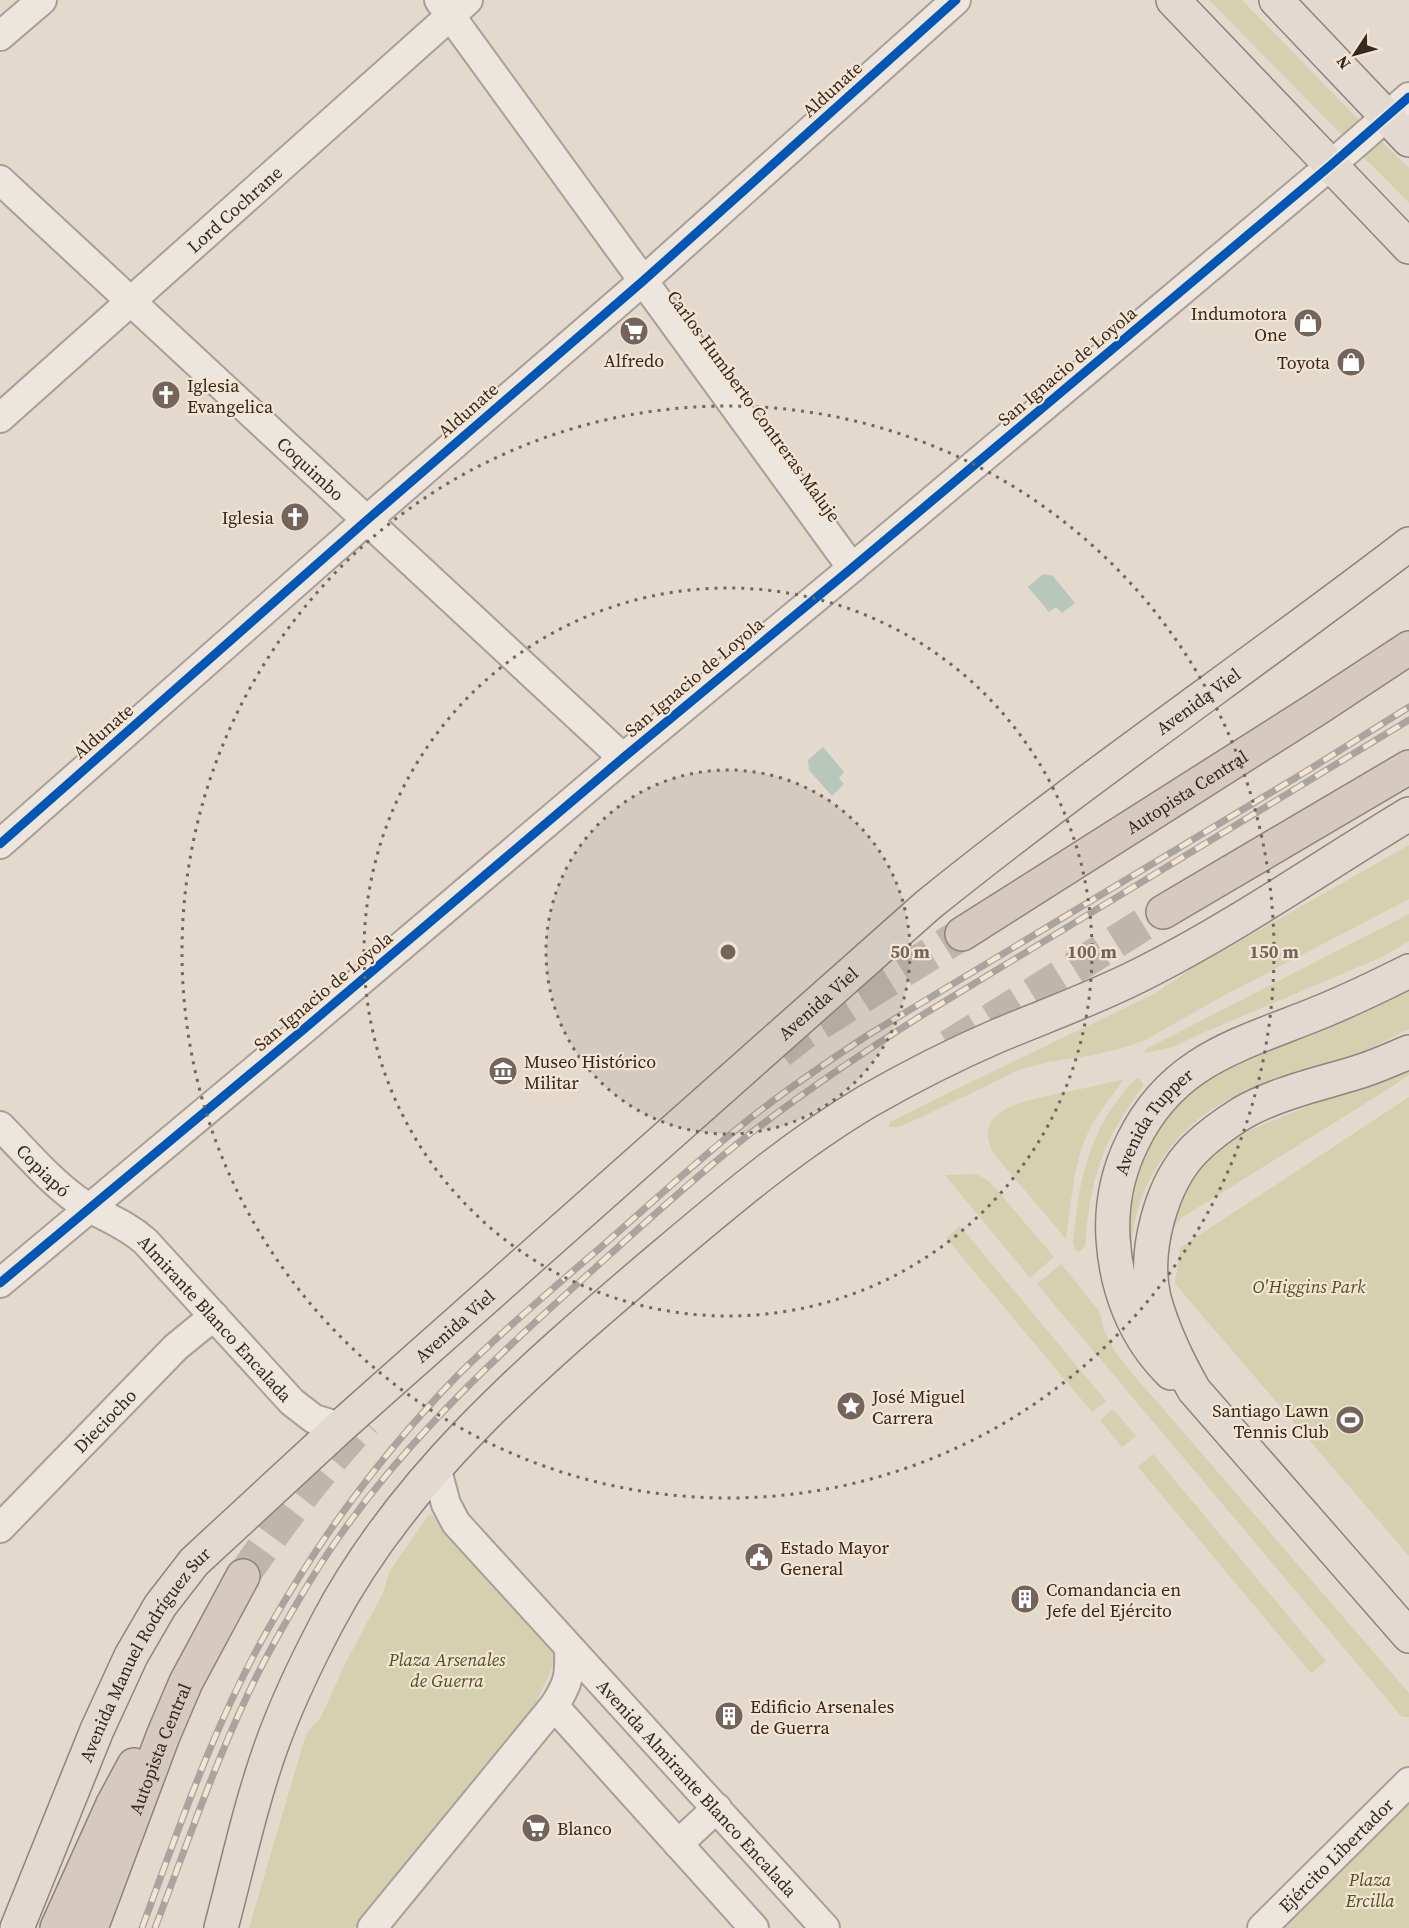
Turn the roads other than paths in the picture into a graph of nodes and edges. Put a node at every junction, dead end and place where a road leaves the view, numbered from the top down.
1 (42, 0) edge
2 (956, 0) edge
3 (1173, 0) edge
4 (1276, 0) edge
5 (452, 5) edge
6 (0, 36) edge
7 (1398, 106) edge
8 (1409, 140) edge
9 (1331, 165) junction
10 (0, 180) edge
11 (1409, 247) edge
12 (643, 281) junction
13 (130, 302) junction
14 (0, 418) edge
15 (367, 520) junction
16 (1409, 544) edge
17 (852, 568) junction
18 (1409, 648) edge
19 (623, 758) junction
20 (1409, 767) edge
21 (1409, 814) edge
22 (0, 844) edge
23 (1163, 912) tunnel mouth
24 (962, 934) tunnel mouth
25 (1409, 971) edge
26 (1409, 1052) edge
27 (0, 1126) edge
28 (90, 1208) junction
29 (0, 1283) edge
30 (214, 1316) junction
31 (1194, 1390) junction
32 (340, 1427) junction
33 (436, 1467) junction
34 (0, 1528) edge
35 (243, 1576) tunnel mouth
36 (1409, 1636) edge
37 (569, 1648) junction
38 (186, 1682) junction
39 (554, 1706) junction
40 (1409, 1782) edge
41 (717, 1808) junction
42 (678, 1844) junction
43 (17, 1928) edge
44 (57, 1928) edge
45 (91, 1928) edge
46 (220, 1928) edge
47 (372, 1928) edge
48 (754, 1928) edge
49 (825, 1928) edge
50 (1262, 1928) edge

1 - 6 street
2 - 12 street, Aldunate
3 - 9 main road
4 - 7 main road
5 - 12 street, Carlos Humberto Contreras Maluje
5 - 13 street, Lord Cochrane
7 - 8 main road
7 - 9 street, San Ignacio de Loyola
9 - 11 main road
9 - 17 street, San Ignacio de Loyola
10 - 13 street, Coquimbo
12 - 15 street, Aldunate
12 - 17 street, Carlos Humberto Contreras Maluje
13 - 14 street, Lord Cochrane
13 - 15 street, Coquimbo
15 - 19 street, Coquimbo
15 - 22 street, Aldunate
16 - 32 main road, Avenida Viel
17 - 19 street, San Ignacio de Loyola
18 - 24 highway, Autopista Central
19 - 28 street, San Ignacio de Loyola
20 - 23 highway
21 - 33 main road
25 - 31 main road, Avenida Tupper
26 - 31 main road, Avenida Tupper
27 - 28 street, Copiapó
28 - 29 street, San Ignacio de Loyola
28 - 30 street, Almirante Blanco Encalada
30 - 32 street, Almirante Blanco Encalada
30 - 34 street, Dieciocho
31 - 36 main road, Avenida Tupper
32 - 43 main road, Avenida Manuel Rodríguez Sur
33 - 37 street
33 - 46 main road
35 - 38 highway, Autopista Central
37 - 39 street
37 - 41 street, Avenida Almirante Blanco Encalada
38 - 44 highway
38 - 45 highway, Autopista Central
39 - 42 street
39 - 47 street
40 - 50 street, Ejército Libertador
41 - 42 street
41 - 49 street, Avenida Almirante Blanco Encalada
42 - 48 street

